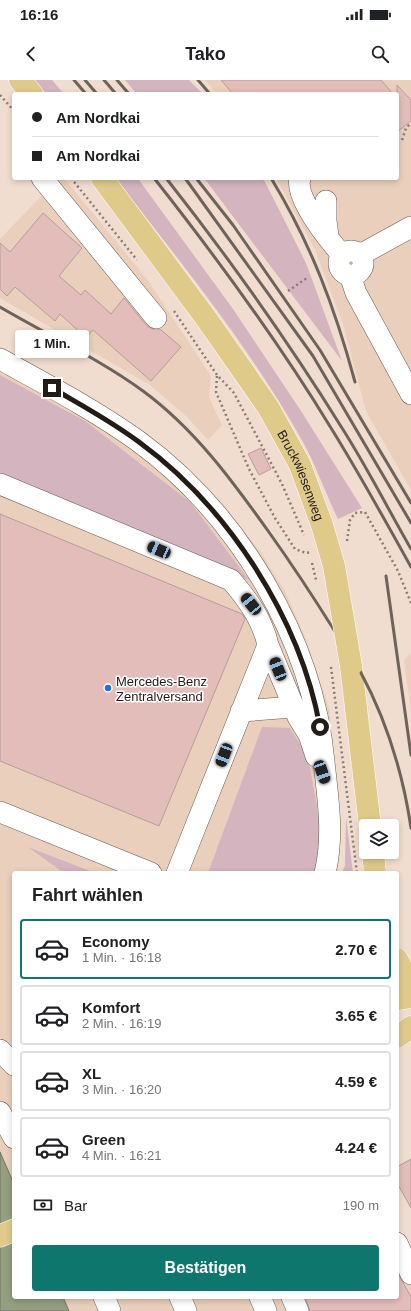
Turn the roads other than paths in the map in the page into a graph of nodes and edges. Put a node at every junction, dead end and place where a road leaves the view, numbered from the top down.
1 (20, 80) edge
2 (30, 92) edge
3 (44, 180) edge
4 (103, 180) edge
5 (300, 180) edge
6 (326, 201) dead end
7 (411, 227) edge
8 (328, 239) junction
9 (351, 255) junction
10 (156, 318) dead end
11 (0, 359) edge
12 (411, 394) edge
13 (0, 484) edge
14 (268, 645) junction
15 (293, 707) junction
16 (242, 711) junction
17 (326, 784) junction
18 (0, 812) edge
19 (369, 819) edge
20 (374, 859) edge
21 (146, 871) edge
22 (178, 871) edge
23 (325, 871) edge
24 (375, 871) edge
25 (399, 963) edge
26 (411, 988) edge
27 (411, 996) edge
28 (399, 999) edge
29 (411, 1027) edge
30 (399, 1036) edge
31 (0, 1050) edge
32 (12, 1063) edge
33 (0, 1112) edge
34 (12, 1134) edge
35 (12, 1231) edge
36 (0, 1236) edge
37 (399, 1247) edge
38 (411, 1274) edge
39 (105, 1299) edge
40 (181, 1299) edge
41 (261, 1299) edge
42 (293, 1299) edge
43 (110, 1311) edge
44 (186, 1311) edge
45 (266, 1311) edge
46 (298, 1311) edge

1 - 2 main road
3 - 10 street
4 - 19 main road, Bruckwiesenweg, bridge
5 - 8 street
6 - 8 street
7 - 9 street
8 - 9 street
9 - 12 street
11 - 17 street
13 - 14 street
14 - 15 street
14 - 16 street
15 - 16 street
15 - 17 street
16 - 22 street
17 - 23 street
18 - 21 street
20 - 24 main road
25 - 26 main road
27 - 28 main road
29 - 30 main road
31 - 32 street
33 - 34 street
35 - 36 main road
37 - 38 street
39 - 43 street
40 - 44 street
41 - 45 street
42 - 46 street

